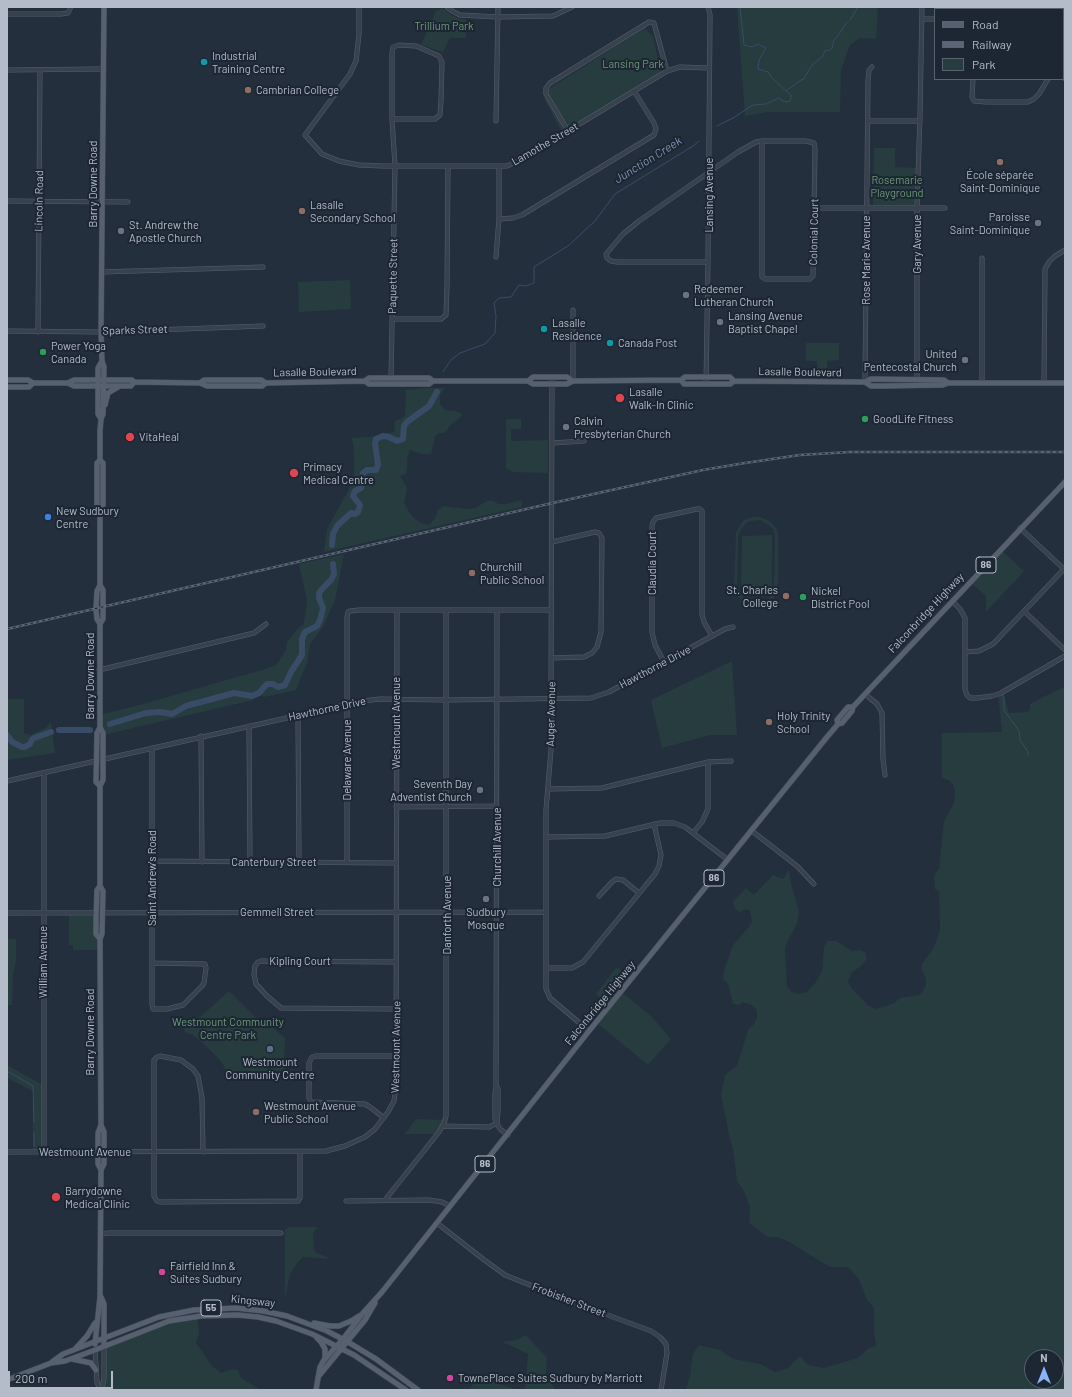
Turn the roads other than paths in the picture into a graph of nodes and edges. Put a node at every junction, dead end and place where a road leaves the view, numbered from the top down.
1 (71, 7) edge
2 (104, 7) edge
3 (358, 7) edge
4 (447, 7) edge
5 (498, 7) edge
6 (572, 7) edge
7 (708, 7) edge
8 (922, 7) edge
9 (7, 14) edge
10 (498, 18) junction
11 (922, 19) junction
12 (934, 19) edge
13 (872, 66) dead end
14 (709, 68) junction
15 (103, 69) junction
16 (7, 70) edge
17 (40, 70) junction
18 (667, 71) junction
19 (973, 80) edge
20 (1047, 80) edge
21 (634, 91) junction
22 (392, 119) junction
23 (496, 121) dead end
24 (868, 121) junction
25 (920, 121) junction
26 (568, 131) junction
27 (762, 141) junction
28 (395, 166) junction
29 (448, 166) junction
30 (499, 166) junction
31 (709, 172) junction
32 (7, 201) edge
33 (39, 201) junction
34 (103, 202) junction
35 (128, 202) dead end
36 (814, 208) junction
37 (866, 208) junction
38 (917, 208) junction
39 (945, 208) dead end
40 (499, 219) junction
41 (1065, 250) edge
42 (496, 257) dead end
43 (982, 258) dead end
44 (708, 262) junction
45 (263, 267) dead end
46 (102, 272) junction
47 (573, 310) dead end
48 (393, 320) junction
49 (263, 326) dead end
50 (7, 331) edge
51 (38, 332) junction
52 (101, 332) junction
53 (552, 377) junction
54 (705, 377) junction
55 (391, 378) junction
56 (917, 379) junction
57 (7, 380) edge
58 (681, 380) junction
59 (432, 381) junction
60 (528, 381) junction
61 (573, 381) junction
62 (734, 381) junction
63 (134, 382) junction
64 (365, 382) junction
65 (865, 382) junction
66 (982, 382) junction
67 (33, 383) junction
68 (68, 383) junction
69 (101, 383) junction
70 (948, 383) junction
71 (1044, 383) junction
72 (1065, 383) edge
73 (391, 384) junction
74 (552, 384) junction
75 (706, 384) junction
76 (83, 386) junction
77 (120, 386) junction
78 (917, 386) junction
79 (7, 387) edge
80 (98, 396) junction
81 (103, 411) junction
82 (101, 419) junction
83 (584, 441) dead end
84 (552, 443) junction
85 (1065, 482) edge
86 (1020, 528) junction
87 (552, 542) junction
88 (1065, 569) edge
89 (952, 601) junction
90 (397, 610) junction
91 (446, 610) junction
92 (497, 610) junction
93 (551, 610) junction
94 (1024, 611) junction
95 (266, 624) dead end
96 (733, 627) dead end
97 (712, 636) junction
98 (1065, 650) edge
99 (965, 652) junction
100 (1065, 656) edge
101 (551, 658) junction
102 (664, 662) junction
103 (99, 670) junction
104 (865, 694) junction
105 (551, 699) junction
106 (396, 700) junction
107 (446, 700) junction
108 (497, 700) junction
109 (347, 704) junction
110 (298, 715) junction
111 (249, 726) junction
112 (100, 727) junction
113 (201, 736) junction
114 (152, 748) junction
115 (103, 760) junction
116 (731, 761) dead end
117 (96, 762) junction
118 (708, 762) junction
119 (44, 773) junction
120 (885, 775) dead end
121 (7, 781) edge
122 (100, 786) junction
123 (548, 789) junction
124 (497, 806) junction
125 (396, 807) junction
126 (446, 807) junction
127 (654, 824) junction
128 (752, 831) junction
129 (693, 832) junction
130 (546, 837) junction
131 (728, 860) junction
132 (152, 861) junction
133 (202, 862) junction
134 (250, 862) junction
135 (299, 862) junction
136 (347, 862) junction
137 (396, 863) junction
138 (814, 884) dead end
139 (100, 886) junction
140 (639, 893) junction
141 (599, 896) dead end
142 (152, 912) junction
143 (397, 912) junction
144 (447, 912) junction
145 (497, 912) junction
146 (546, 912) junction
147 (7, 913) edge
148 (43, 913) junction
149 (96, 913) junction
150 (102, 913) junction
151 (100, 939) junction
152 (396, 962) junction
153 (152, 963) junction
154 (546, 968) junction
155 (396, 1009) junction
156 (589, 1031) junction
157 (396, 1056) junction
158 (384, 1118) junction
159 (497, 1124) junction
160 (101, 1125) junction
161 (442, 1126) junction
162 (508, 1135) junction
163 (300, 1151) junction
164 (7, 1152) edge
165 (44, 1152) junction
166 (98, 1152) junction
167 (104, 1152) junction
168 (155, 1152) junction
169 (203, 1152) junction
170 (101, 1170) junction
171 (385, 1200) junction
172 (346, 1201) dead end
173 (450, 1206) junction
174 (437, 1223) junction
175 (281, 1233) dead end
176 (101, 1234) junction
177 (100, 1296) junction
178 (379, 1296) junction
179 (363, 1313) junction
180 (98, 1316) junction
181 (300, 1321) junction
182 (315, 1335) junction
183 (104, 1338) junction
184 (345, 1340) junction
185 (95, 1342) junction
186 (104, 1346) junction
187 (340, 1347) junction
188 (73, 1350) junction
189 (95, 1350) junction
190 (71, 1358) junction
191 (324, 1360) junction
192 (51, 1363) junction
193 (96, 1370) junction
194 (317, 1378) junction
195 (7, 1380) edge
196 (101, 1390) edge
197 (316, 1390) edge
198 (406, 1390) edge
199 (418, 1390) edge
200 (661, 1390) edge

1 - 9 street
2 - 15 main road, Barry Downe Road
3 - 28 street, Lamothe Street
4 - 10 street
5 - 10 street
6 - 10 street
7 - 14 street, Lansing Avenue
8 - 11 street, Gary Avenue
10 - 23 street
11 - 12 street
11 - 25 street, Gary Avenue
13 - 24 street, Rose Marie Avenue
14 - 18 street, Lamothe Street
14 - 31 street, Lansing Avenue
15 - 17 street
15 - 34 main road, Barry Downe Road
16 - 17 street
17 - 33 street, Lincoln Road
18 - 21 street, Lamothe Street
18 - 26 street
19 - 20 street
21 - 26 street, Lamothe Street
21 - 40 street
22 - 22 street, Paquette Street
22 - 28 street, Paquette Street
24 - 25 street
24 - 37 street, Rose Marie Avenue
25 - 38 street, Gary Avenue
26 - 30 street, Lamothe Street
27 - 31 street
27 - 36 street, Colonial Court
27 - 36 street, Colonial Court
28 - 29 street, Lamothe Street
28 - 48 street, Paquette Street
29 - 30 street, Lamothe Street
29 - 48 street
30 - 40 street
31 - 44 street, Lansing Avenue
31 - 44 street
32 - 33 street
33 - 34 street
33 - 51 street, Lincoln Road
34 - 35 street
34 - 46 main road, Barry Downe Road
36 - 37 street
37 - 38 street
37 - 65 street, Rose Marie Avenue
38 - 39 street
38 - 56 street, Gary Avenue
40 - 42 street
41 - 71 street
43 - 66 street
44 - 54 street, Lansing Avenue
45 - 46 street
46 - 52 main road, Barry Downe Road
47 - 61 street
48 - 55 street, Paquette Street
49 - 52 street, Sparks Street
50 - 51 street, Sparks Street
51 - 52 street, Sparks Street
52 - 69 main road, Barry Downe Road
53 - 60 main road, Lasalle Boulevard
53 - 61 main road, Lasalle Boulevard
53 - 74 street, Auger Avenue
54 - 58 main road, Lasalle Boulevard
54 - 62 main road, Lasalle Boulevard
54 - 75 street, Lansing Avenue
55 - 59 main road, Lasalle Boulevard
55 - 64 main road, Lasalle Boulevard
55 - 73 street, Paquette Street
56 - 65 main road, Lasalle Boulevard
56 - 70 main road, Lasalle Boulevard
56 - 78 street, Gary Avenue
57 - 67 main road, Lasalle Boulevard
58 - 61 main road, Lasalle Boulevard
58 - 75 main road, Lasalle Boulevard
59 - 60 main road, Lasalle Boulevard
59 - 73 main road, Lasalle Boulevard
60 - 74 main road, Lasalle Boulevard
61 - 74 main road, Lasalle Boulevard
62 - 65 main road, Lasalle Boulevard
62 - 75 main road, Lasalle Boulevard
63 - 64 main road, Lasalle Boulevard
63 - 69 main road, Lasalle Boulevard
63 - 77 main road, Lasalle Boulevard
64 - 73 main road, Lasalle Boulevard
65 - 78 main road, Lasalle Boulevard
66 - 70 main road, Lasalle Boulevard
66 - 71 main road, Lasalle Boulevard
67 - 68 main road, Lasalle Boulevard
67 - 79 main road, Lasalle Boulevard
68 - 69 main road, Lasalle Boulevard
68 - 76 main road, Lasalle Boulevard
69 - 76 main road, Lasalle Boulevard
69 - 77 main road, Lasalle Boulevard
69 - 80 main road, Barry Downe Road
69 - 81 main road, Barry Downe Road
70 - 78 main road, Lasalle Boulevard
71 - 72 main road, Lasalle Boulevard
74 - 84 street, Auger Avenue
76 - 80 main road
77 - 81 main road
80 - 82 main road, Barry Downe Road
81 - 82 main road, Barry Downe Road
82 - 103 main road, Barry Downe Road
83 - 84 street
84 - 87 street, Auger Avenue
85 - 86 main road, Falconbridge Highway / 86
86 - 88 street
86 - 89 main road, Falconbridge Highway / 86
87 - 93 street, Auger Avenue
87 - 101 street
88 - 94 street
89 - 99 street
89 - 104 main road, Falconbridge Highway / 86
90 - 91 street
90 - 106 street, Westmount Avenue
90 - 109 street, Delaware Avenue
91 - 92 street
91 - 107 street, Danforth Avenue
92 - 93 street
92 - 108 street, Churchill Avenue
93 - 101 street, Auger Avenue
94 - 98 street
94 - 99 street
95 - 103 street
96 - 97 street, Hawthorne Drive
97 - 102 street, Hawthorne Drive
97 - 102 street, Claudia Court
99 - 100 street
101 - 105 street, Auger Avenue
102 - 105 street, Hawthorne Drive
103 - 112 main road, Barry Downe Road
104 - 120 street
104 - 128 main road, Falconbridge Highway / 86
105 - 108 street, Hawthorne Drive
105 - 123 street, Auger Avenue
106 - 107 street, Hawthorne Drive
106 - 109 street, Hawthorne Drive
106 - 125 street, Westmount Avenue
107 - 108 street, Hawthorne Drive
107 - 126 street, Danforth Avenue
108 - 124 street, Churchill Avenue
109 - 110 street, Hawthorne Drive
109 - 136 street, Delaware Avenue
110 - 111 street, Hawthorne Drive
110 - 135 street
111 - 113 street, Hawthorne Drive
111 - 134 street
112 - 115 main road, Barry Downe Road
112 - 117 main road, Barry Downe Road
113 - 114 street, Hawthorne Drive
113 - 133 street
114 - 115 street, Hawthorne Drive
114 - 132 street, Saint Andrew's Road
115 - 117 street, Hawthorne Drive
115 - 122 main road, Barry Downe Road
116 - 118 street
117 - 119 street, Hawthorne Drive
117 - 122 main road, Barry Downe Road
118 - 123 street
118 - 129 street
119 - 121 street, Hawthorne Drive
119 - 148 street, William Avenue
122 - 139 main road, Barry Downe Road
123 - 130 street, Auger Avenue
124 - 126 street
124 - 145 street, Churchill Avenue
125 - 126 street
125 - 137 street, Westmount Avenue
126 - 144 street, Danforth Avenue
127 - 129 street
127 - 130 street
127 - 140 street
128 - 131 main road, Falconbridge Highway / 86
128 - 138 street
129 - 131 street
130 - 146 street, Auger Avenue
131 - 156 main road, Falconbridge Highway / 86
132 - 133 street, Canterbury Street
132 - 142 street, Saint Andrew's Road
133 - 134 street, Canterbury Street
134 - 135 street, Canterbury Street
135 - 136 street, Canterbury Street
136 - 137 street, Canterbury Street
137 - 143 street, Westmount Avenue
139 - 149 main road, Barry Downe Road
139 - 150 main road, Barry Downe Road
140 - 141 street
140 - 154 street
142 - 143 street, Gemmell Street
142 - 150 street, Gemmell Street
142 - 153 street, Saint Andrew's Road
143 - 144 street, Gemmell Street
143 - 152 street, Westmount Avenue
144 - 145 street, Gemmell Street
144 - 161 street, Danforth Avenue
145 - 146 street, Gemmell Street
145 - 159 street, Churchill Avenue
146 - 154 street, Auger Avenue
147 - 148 street, Gemmell Street
148 - 149 street, Gemmell Street
148 - 165 street, William Avenue
149 - 150 street, Gemmell Street
149 - 151 main road, Barry Downe Road
150 - 151 main road, Barry Downe Road
151 - 160 main road, Barry Downe Road
152 - 155 street, Westmount Avenue
152 - 155 street, Kipling Court
153 - 153 street, Saint Andrew's Road
154 - 156 street, Auger Avenue
155 - 157 street, Westmount Avenue
156 - 162 main road, Falconbridge Highway / 86
157 - 158 street, Westmount Avenue
157 - 158 street
158 - 163 street, Westmount Avenue
159 - 161 street
159 - 162 street
160 - 166 main road, Barry Downe Road
160 - 167 main road, Barry Downe Road
161 - 171 street, Danforth Avenue
162 - 173 main road, Falconbridge Highway / 86
163 - 168 street
163 - 169 street, Westmount Avenue
164 - 165 street, Westmount Avenue
165 - 166 street, Westmount Avenue
166 - 167 street, Westmount Avenue
166 - 170 main road, Barry Downe Road
167 - 168 street, Westmount Avenue
167 - 170 main road, Barry Downe Road
168 - 169 street, Westmount Avenue
168 - 169 street
170 - 176 main road, Barry Downe Road
171 - 172 street
171 - 173 street
173 - 174 main road, Falconbridge Highway / 86
174 - 178 main road, Falconbridge Highway / 86
174 - 200 street, Frobisher Street
175 - 176 street
176 - 177 main road, Barry Downe Road
177 - 180 main road, Barry Downe Road
177 - 183 main road, Barry Downe Road
178 - 179 main road, Falconbridge Highway / 86
178 - 184 main road, Falconbridge Highway / 86
179 - 181 main road
179 - 184 main road, Falconbridge Highway / 86
180 - 185 main road, Barry Downe Road
180 - 188 main road
181 - 183 main road, Kingsway / 55
181 - 184 main road, Kingsway / 55
182 - 186 main road, Kingsway / 55
182 - 187 main road, Kingsway / 55
182 - 191 main road
183 - 185 main road, Kingsway / 55
183 - 186 main road, Barry Downe Road
184 - 187 main road, Falconbridge Highway / 86
184 - 199 main road, Kingsway / 55
185 - 188 main road, Kingsway / 55
185 - 189 main road, Barry Downe Road
186 - 189 main road, Kingsway / 55
186 - 196 street, Barry Downe Road
187 - 191 main road
187 - 194 main road
187 - 198 main road, Kingsway / 55
188 - 192 main road, Kingsway / 55
189 - 190 main road, Kingsway / 55
189 - 193 street, Barry Downe Road
190 - 192 main road, Kingsway / 55
190 - 193 main road
191 - 194 main road
192 - 195 main road, Kingsway / 55
193 - 196 street, Barry Downe Road
194 - 197 main road

